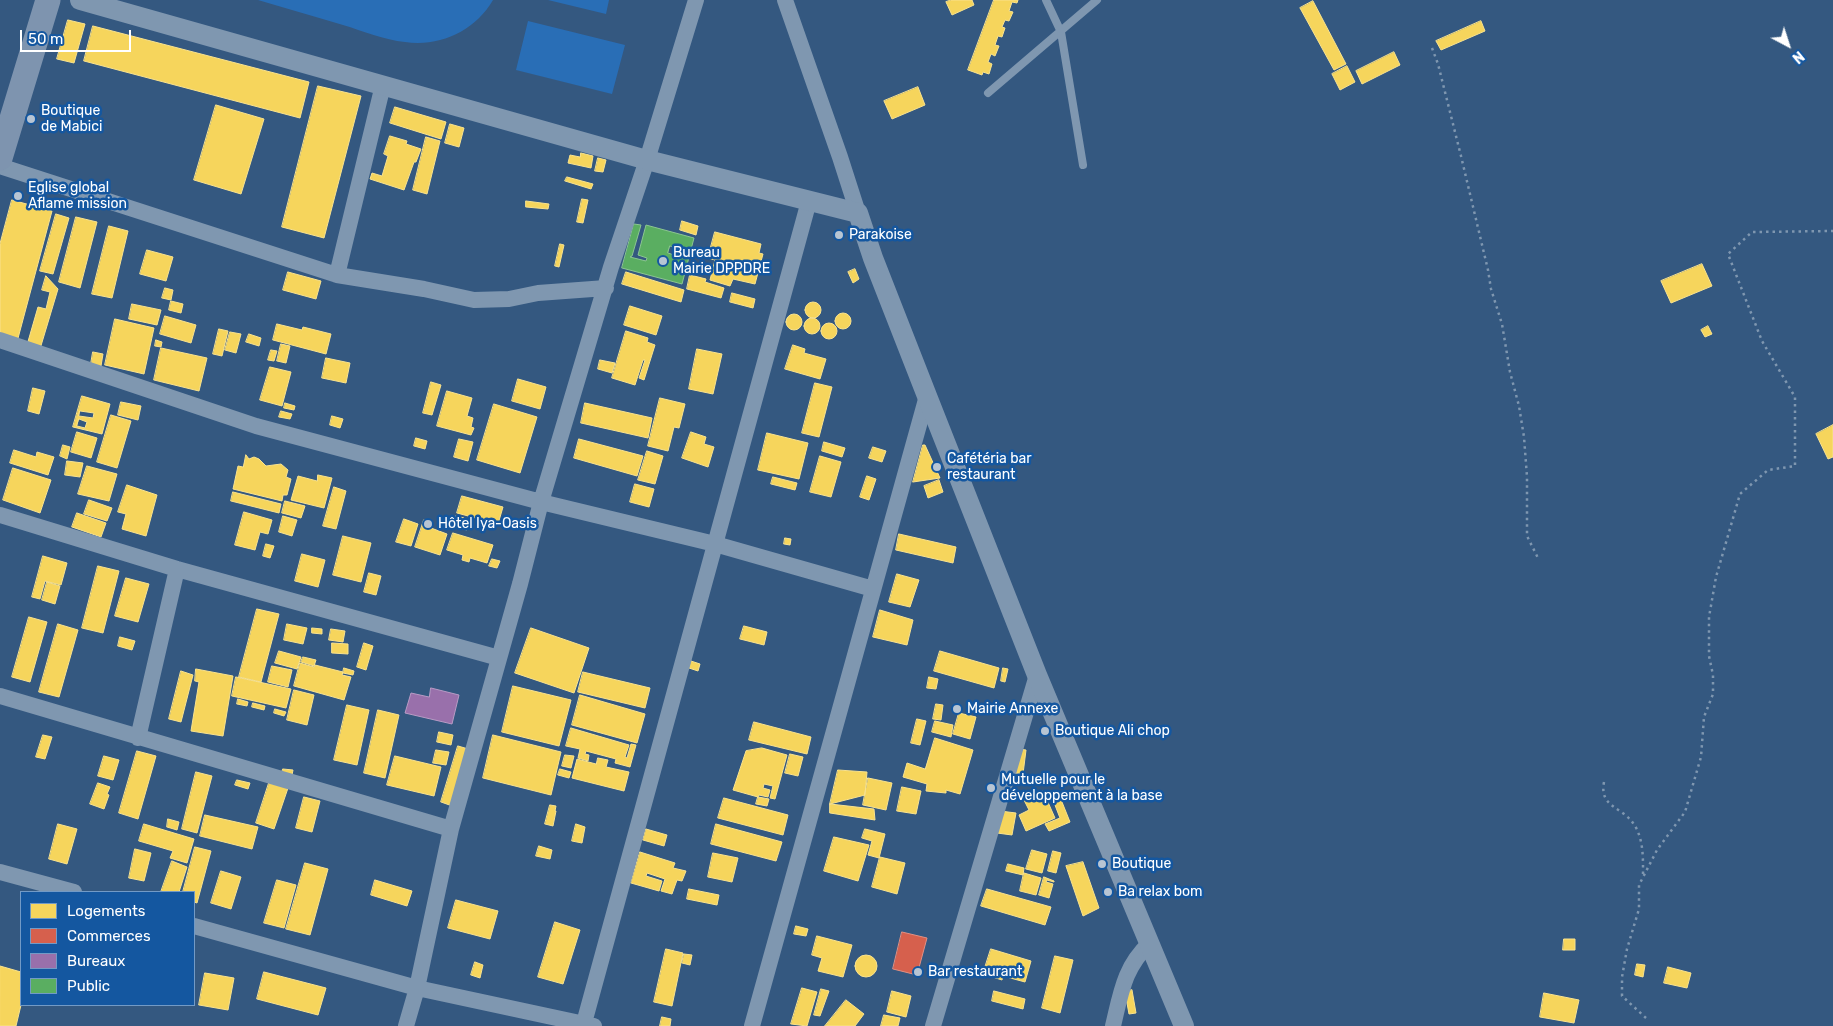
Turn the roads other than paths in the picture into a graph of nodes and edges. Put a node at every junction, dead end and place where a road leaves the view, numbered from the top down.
1 (48, 0) edge
2 (80, 0) edge
3 (696, 0) edge
4 (785, 0) edge
5 (1046, 0) edge
6 (1097, 0) edge
7 (1061, 32) junction
8 (382, 85) junction
9 (988, 92) dead end
10 (0, 158) edge
11 (648, 160) junction
12 (1084, 165) dead end
13 (0, 166) edge
14 (809, 201) junction
15 (858, 214) junction
16 (337, 275) junction
17 (606, 288) junction
18 (0, 340) edge
19 (927, 396) junction
20 (541, 502) junction
21 (0, 515) edge
22 (715, 544) junction
23 (177, 569) junction
24 (873, 590) junction
25 (499, 658) junction
26 (1037, 675) junction
27 (0, 696) edge
28 (138, 738) junction
29 (450, 829) junction
30 (0, 872) edge
31 (70, 891) edge
32 (195, 926) edge
33 (1150, 943) junction
34 (417, 988) junction
35 (589, 1024) edge
36 (406, 1026) edge
37 (752, 1026) edge
38 (933, 1026) edge
39 (1113, 1026) edge
40 (1184, 1026) edge

1 - 10 main road
2 - 8 street
3 - 11 street
4 - 15 street
5 - 7 lane
6 - 7 lane
7 - 9 lane
7 - 12 lane
8 - 11 street
8 - 16 street
11 - 14 street
11 - 17 street
13 - 16 street
14 - 15 street
14 - 22 street
15 - 19 street
16 - 17 street
17 - 20 street
18 - 20 street
19 - 24 street
19 - 26 street
20 - 22 street
20 - 25 street
21 - 23 street
22 - 24 street
22 - 35 street
23 - 25 street
23 - 28 street
24 - 37 street
25 - 29 street
26 - 33 street
26 - 38 street
27 - 28 street
28 - 29 street
29 - 34 street
30 - 31 street
32 - 34 street
33 - 39 street
33 - 40 street
34 - 35 street
34 - 36 street

